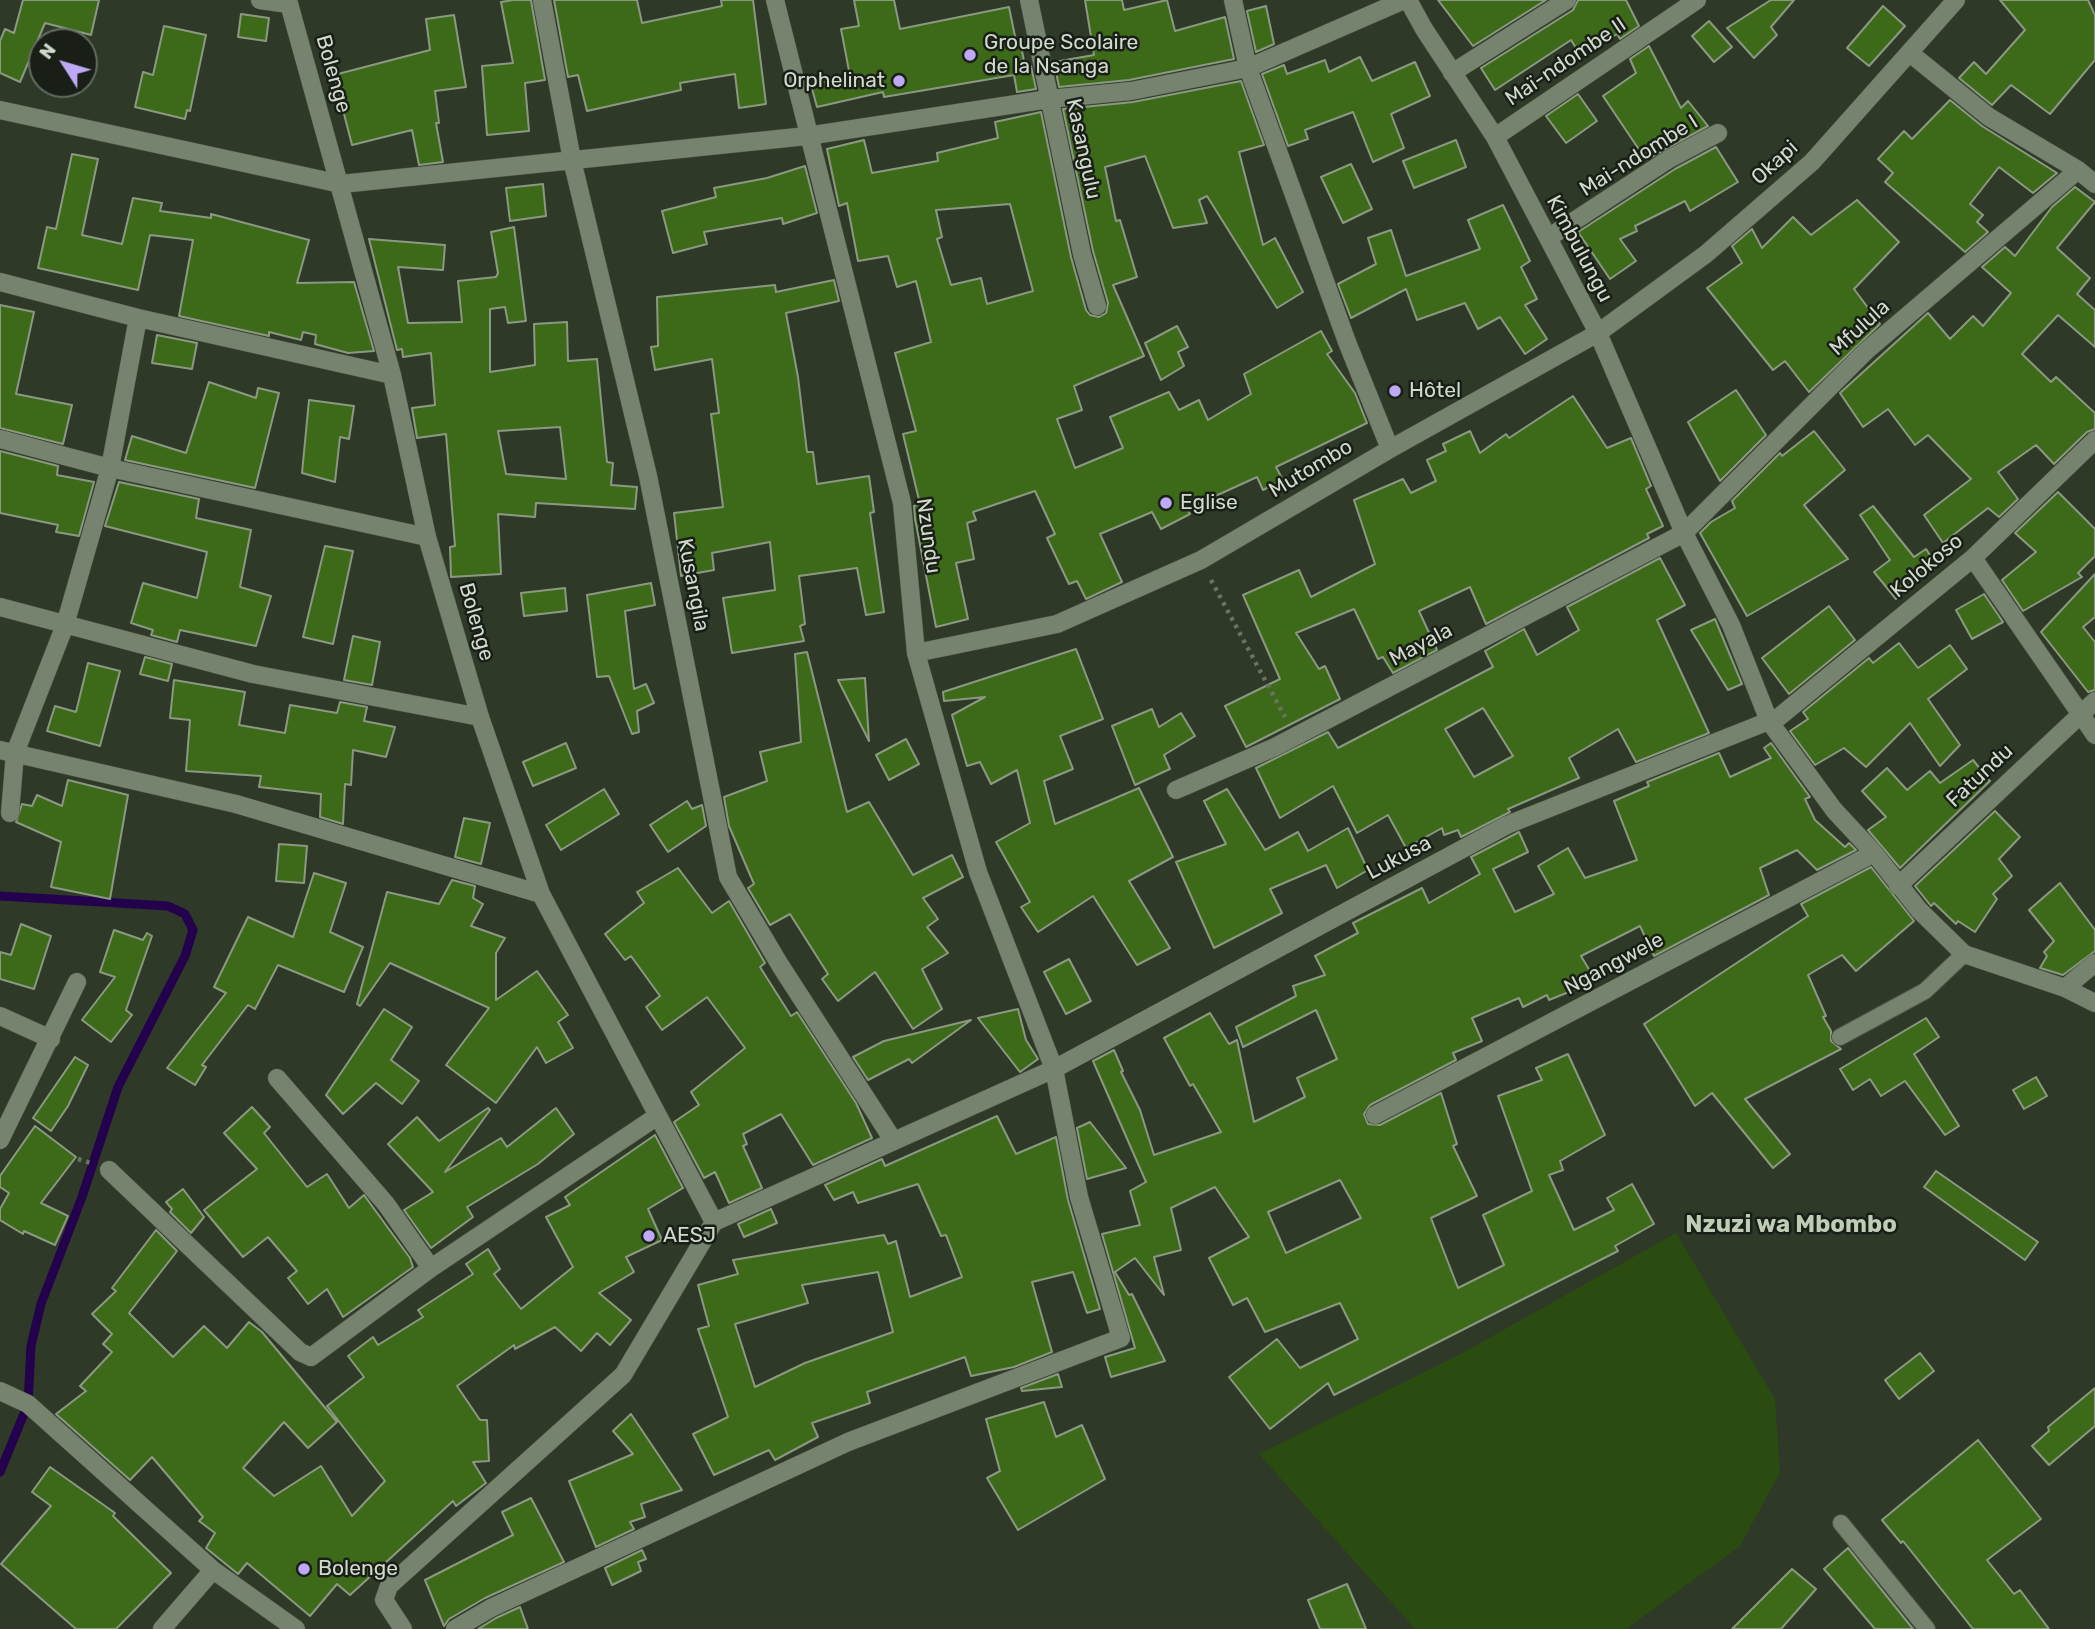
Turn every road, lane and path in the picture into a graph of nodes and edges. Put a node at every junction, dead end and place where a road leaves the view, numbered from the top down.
1 (260, 0) edge
2 (542, 0) edge
3 (775, 0) edge
4 (1029, 0) edge
5 (1233, 0) edge
6 (1406, 0) edge
7 (1567, 0) edge
8 (1697, 0) edge
9 (1956, 0) edge
10 (288, 2) edge
11 (1911, 54) junction
12 (1248, 68) junction
13 (1452, 73) junction
14 (1049, 99) junction
15 (0, 110) edge
16 (1718, 133) dead end
17 (807, 136) junction
18 (1494, 137) junction
19 (572, 160) junction
20 (2078, 170) junction
21 (341, 184) junction
22 (2095, 184) edge
23 (1548, 238) junction
24 (0, 282) edge
25 (1097, 306) dead end
26 (138, 318) junction
27 (1598, 333) junction
28 (392, 375) junction
29 (0, 439) edge
30 (2095, 440) edge
31 (1390, 449) junction
32 (110, 468) junction
33 (1684, 533) junction
34 (427, 537) junction
35 (1973, 558) junction
36 (1200, 561) junction
37 (0, 607) edge
38 (65, 625) junction
39 (916, 653) junction
40 (2088, 707) edge
41 (480, 717) junction
42 (1774, 719) junction
43 (2095, 735) edge
44 (1296, 736) junction
45 (7, 752) edge
46 (1176, 790) dead end
47 (10, 813) dead end
48 (1874, 853) junction
49 (1898, 886) junction
50 (541, 894) junction
51 (1964, 954) junction
52 (2095, 963) edge
53 (77, 982) dead end
54 (2065, 988) junction
55 (2095, 1003) edge
56 (0, 1016) edge
57 (1840, 1037) dead end
58 (51, 1039) junction
59 (1054, 1069) junction
60 (277, 1078) dead end
61 (1375, 1115) dead end
62 (656, 1117) junction
63 (0, 1140) edge
64 (893, 1140) junction
65 (109, 1170) dead end
66 (714, 1222) junction
67 (431, 1268) junction
68 (0, 1391) edge
69 (1841, 1523) dead end
70 (213, 1570) junction
71 (162, 1629) edge
72 (296, 1629) edge
73 (403, 1629) edge
74 (455, 1629) edge
75 (1927, 1629) edge

1 - 10 street
2 - 19 street, Kusangila
3 - 17 street, Nzundu
4 - 14 street, Kasangulu
5 - 12 street
6 - 12 street
6 - 13 street, Kimbulungu
7 - 13 street
8 - 18 street, Maï-ndombe II
9 - 11 street, Okapi
10 - 21 street, Bolenge
11 - 20 street
11 - 27 street, Okapi
12 - 14 street
12 - 31 street
13 - 18 street, Kimbulungu
14 - 17 street
14 - 25 street, Kasangulu
15 - 21 street
16 - 23 street, Mai-ndombe I
17 - 19 street
17 - 39 street, Nzundu
18 - 23 street, Kimbulungu
19 - 21 street
19 - 64 street, Kusangila
20 - 22 street
20 - 33 street, Mfulula
21 - 28 street, Bolenge
23 - 27 street, Kimbulungu
24 - 26 street
26 - 28 street
26 - 32 street
27 - 31 street, Mutombo
27 - 33 street, Kimbulungu
28 - 34 street, Bolenge
29 - 32 street
30 - 35 street, Kolokoso
31 - 36 street, Mutombo
32 - 34 street
32 - 38 street
33 - 42 street, Kimbulungu
33 - 44 street, Mayala
34 - 41 street, Bolenge
35 - 40 street
35 - 42 street, Kolokoso
36 - 39 street, Mutombo
36 - 44 path
37 - 38 street
38 - 41 street
38 - 45 street
39 - 59 street, Nzundu
40 - 43 street
40 - 49 street, Fatundu
41 - 50 street, Bolenge
42 - 48 street, Kimbulungu
42 - 59 street, Lukusa
44 - 46 street, Mayala
45 - 47 street
45 - 50 street
48 - 49 street, Kimbulungu
48 - 61 street, Ngangwele
49 - 51 street, Kimbulungu
50 - 62 street, Bolenge
51 - 54 street
51 - 57 lane
52 - 54 street
53 - 58 street
54 - 55 street
56 - 58 street
58 - 63 street
59 - 64 street, Lukusa
59 - 74 street, Nzundu
60 - 67 street
62 - 66 street, Bolenge
62 - 67 street
64 - 66 street, Lukusa
65 - 67 street
66 - 73 street
68 - 70 street
69 - 75 lane
70 - 71 street
70 - 72 street

